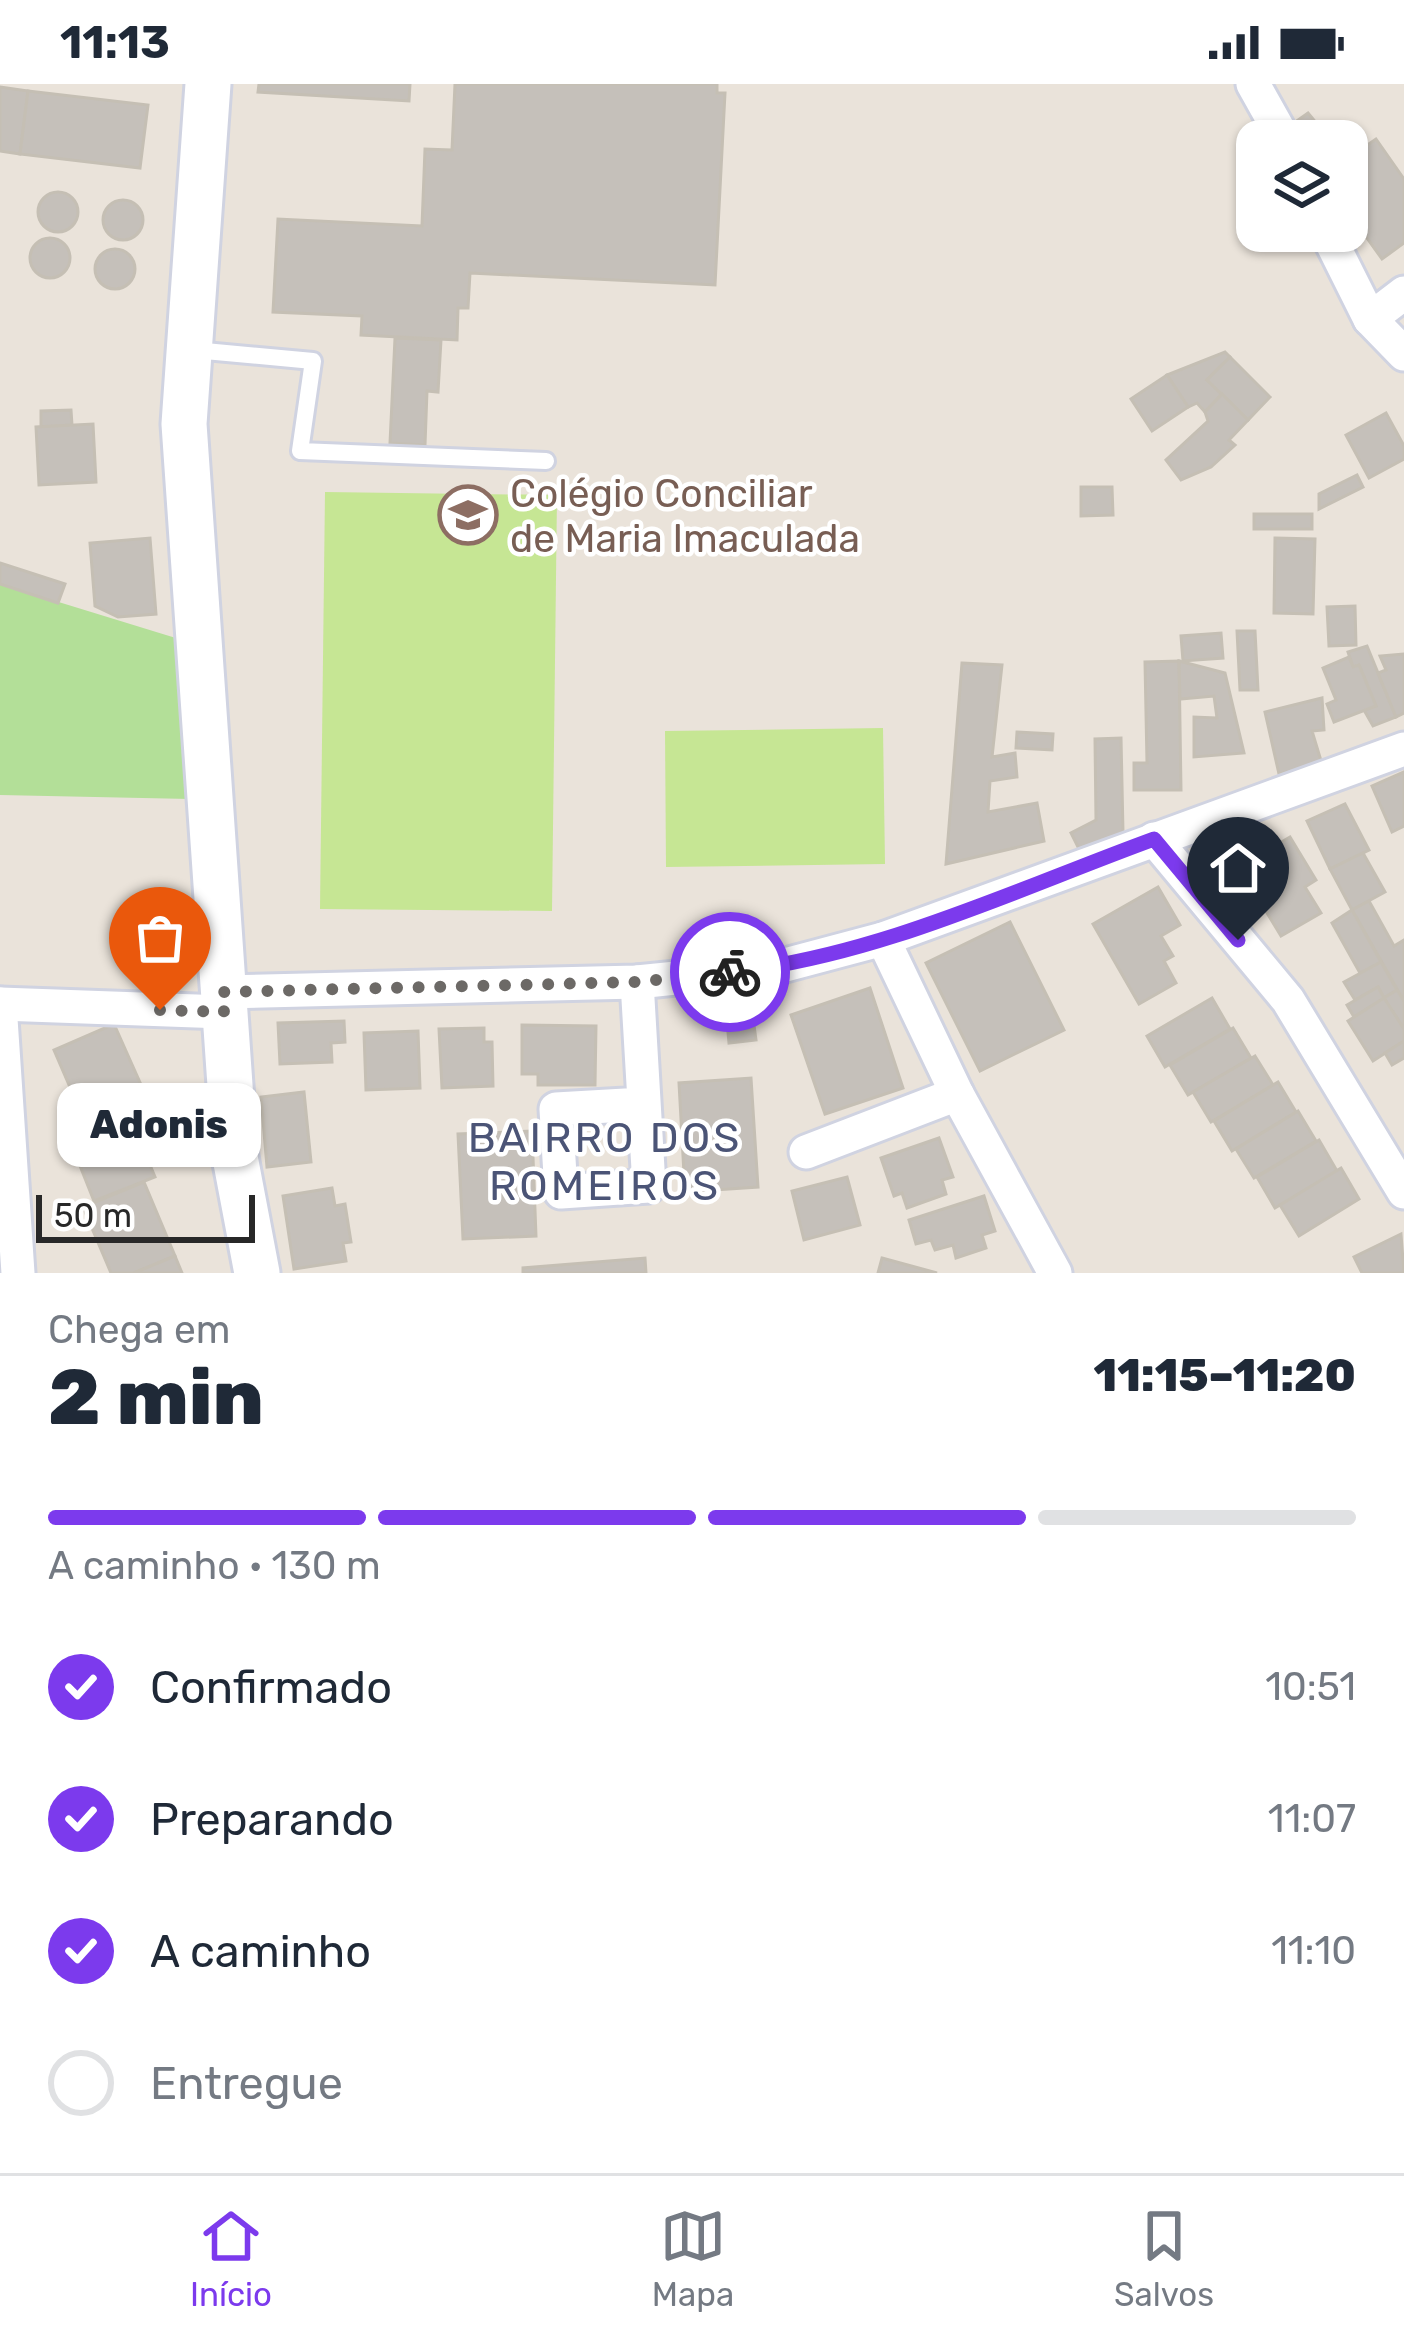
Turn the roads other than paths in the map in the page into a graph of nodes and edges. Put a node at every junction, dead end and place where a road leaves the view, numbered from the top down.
1 (208, 84) edge
2 (1253, 84) edge
3 (1273, 120) edge
4 (1336, 252) edge
5 (1404, 293) edge
6 (1370, 319) junction
7 (187, 349) junction
8 (1404, 354) edge
9 (546, 460) dead end
10 (1404, 749) edge
11 (1154, 839) junction
12 (883, 939) junction
13 (637, 982) junction
14 (223, 1002) junction
15 (0, 1004) edge
16 (957, 1094) junction
17 (644, 1104) dead end
18 (806, 1152) dead end
19 (1404, 1192) edge
20 (18, 1273) edge
21 (257, 1273) edge
22 (1055, 1273) edge

1 - 7 main road
2 - 3 street
4 - 6 street
5 - 6 street
6 - 8 street
7 - 9 lane
7 - 14 main road
10 - 11 street
11 - 12 street
11 - 19 street
12 - 13 street
12 - 16 street
13 - 14 street
13 - 17 street
14 - 15 street
14 - 21 main road
15 - 20 street
16 - 18 street
16 - 22 street

